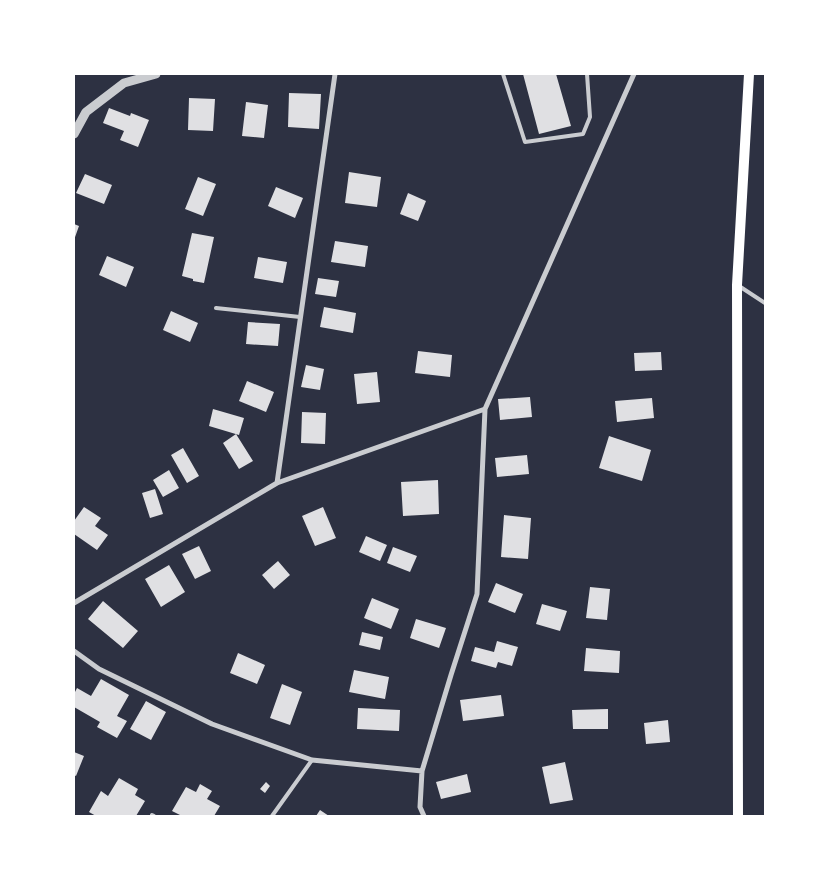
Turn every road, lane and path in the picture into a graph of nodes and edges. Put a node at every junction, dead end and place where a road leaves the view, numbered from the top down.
1 (156, 74) edge
2 (335, 74) edge
3 (503, 74) edge
4 (587, 74) edge
5 (634, 74) edge
6 (750, 74) edge
7 (74, 134) edge
8 (737, 285) junction
9 (765, 303) edge
10 (216, 308) dead end
11 (300, 317) junction
12 (485, 409) junction
13 (277, 483) junction
14 (74, 603) edge
15 (74, 651) edge
16 (312, 760) junction
17 (422, 771) junction
18 (272, 816) edge
19 (424, 816) edge
20 (738, 816) edge

1 - 7 street
2 - 11 street
3 - 4 lane
5 - 12 street
6 - 8 main road
8 - 9 lane
8 - 20 main road
10 - 11 lane
11 - 13 street
12 - 13 street
12 - 17 street
13 - 14 street
15 - 16 street
16 - 17 street
16 - 18 lane
17 - 19 street

